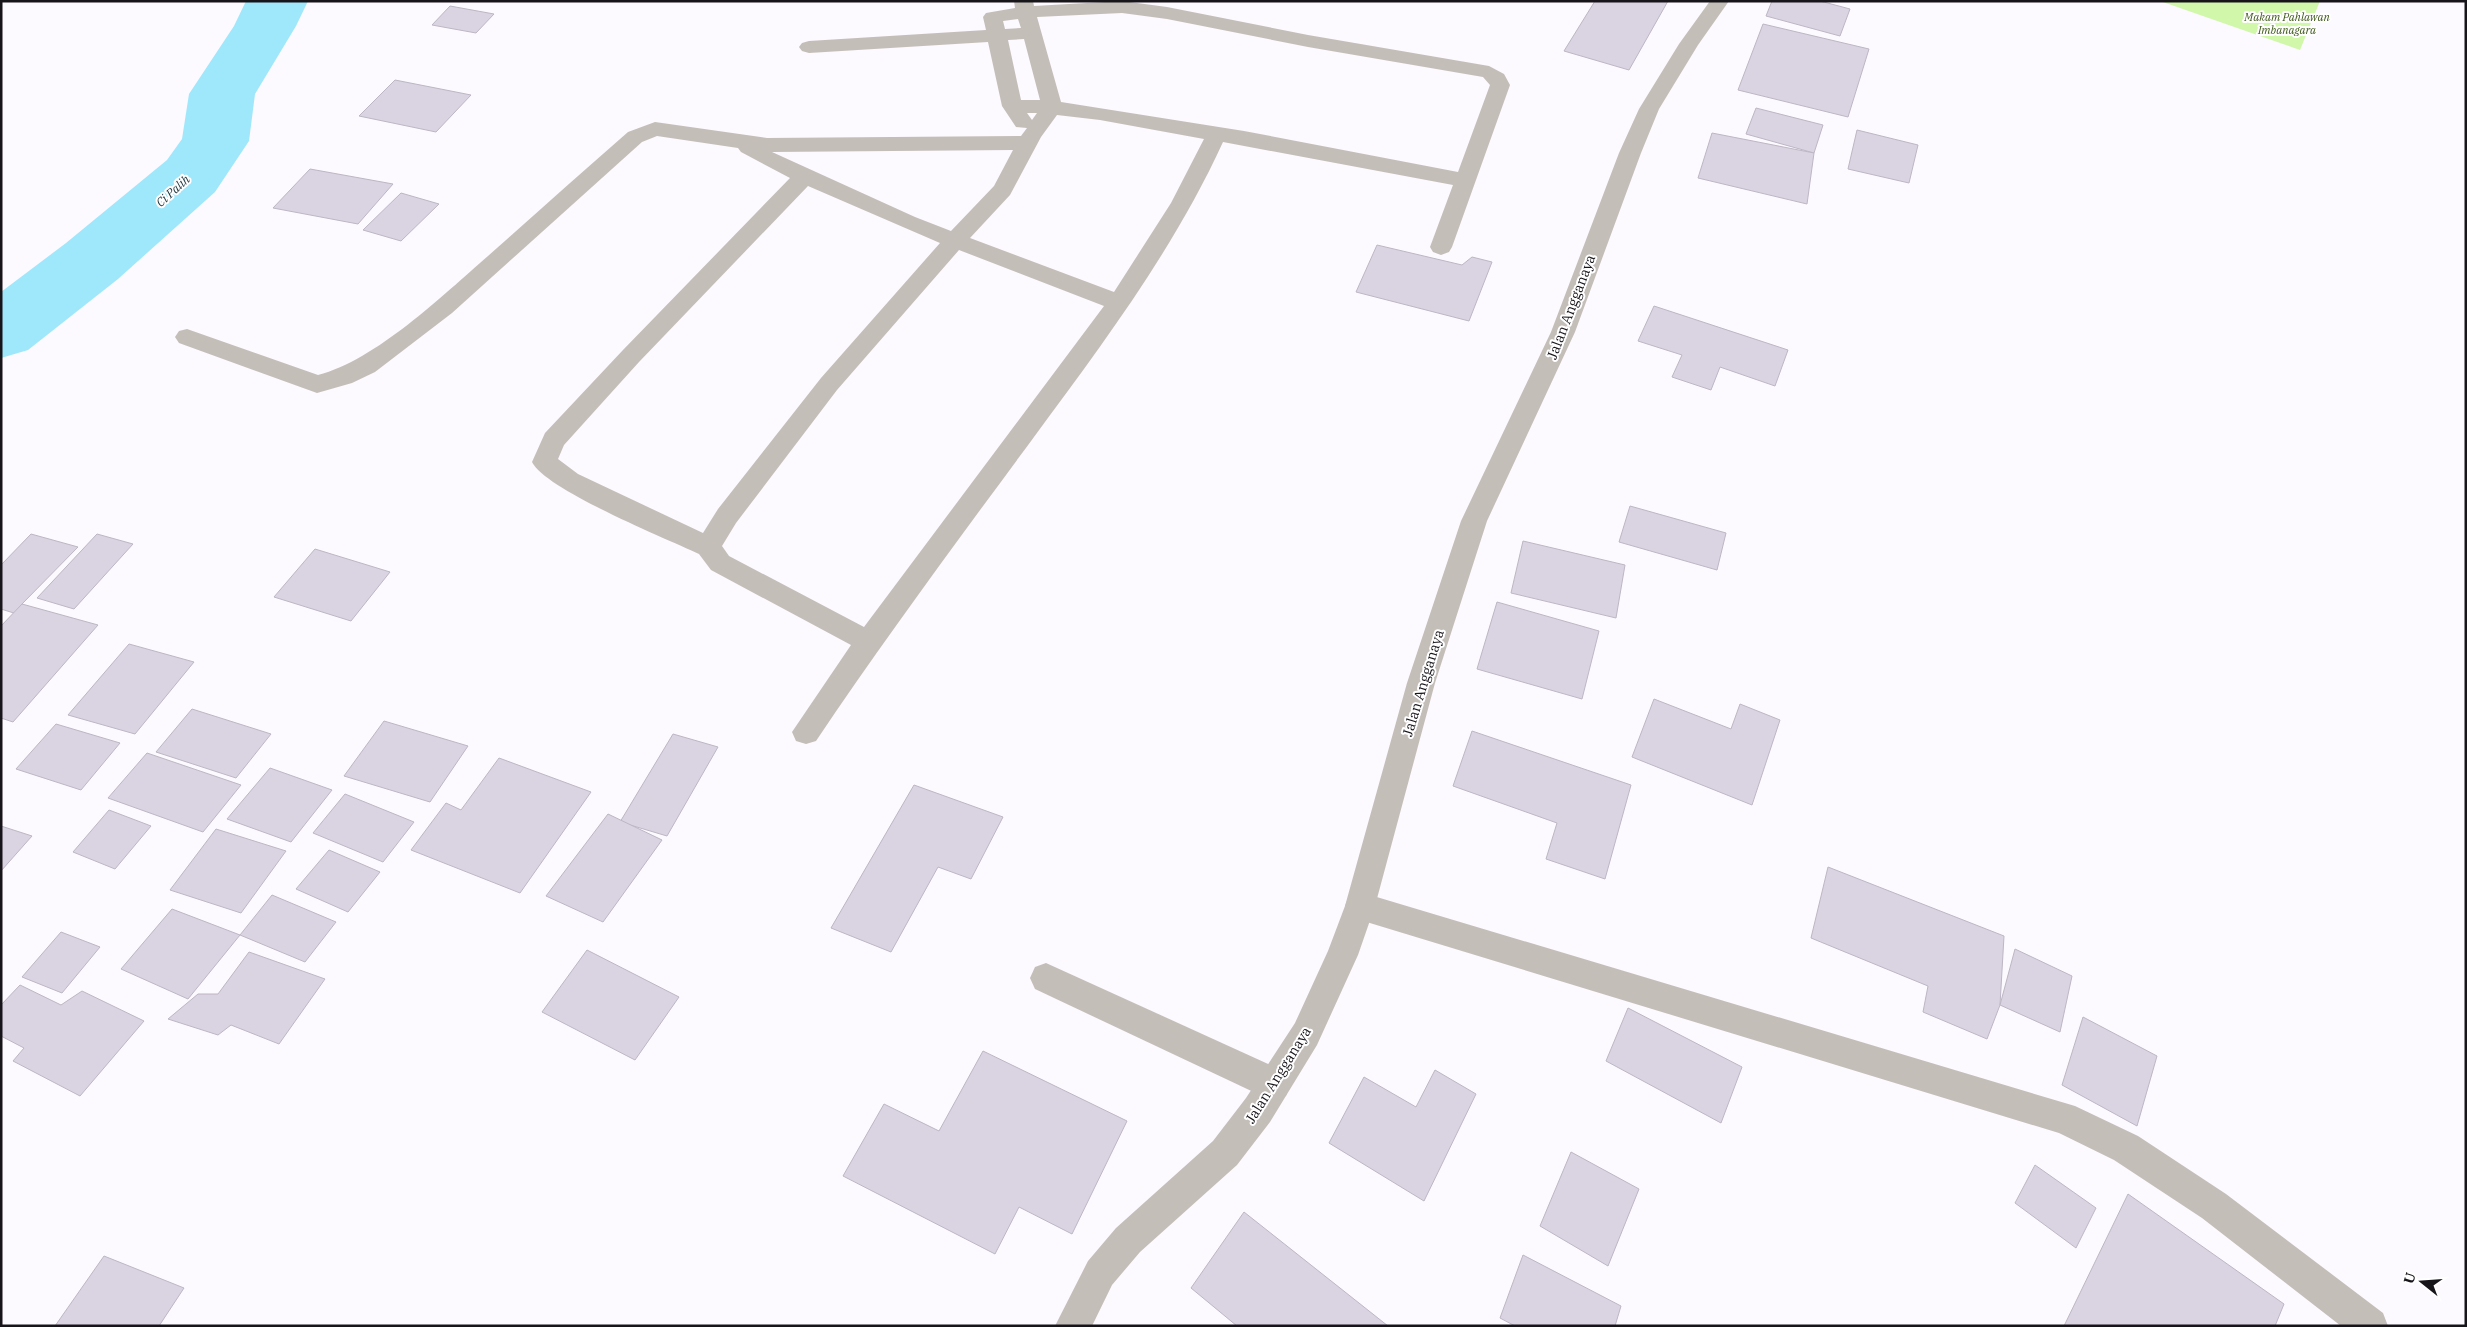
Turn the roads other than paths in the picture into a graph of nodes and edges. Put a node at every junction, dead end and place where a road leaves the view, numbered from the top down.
1 (1720, 1) edge
2 (1025, 7) edge
3 (993, 18) edge
4 (1032, 33) junction
5 (809, 47) dead end
6 (1012, 106) junction
7 (1052, 107) junction
8 (1216, 135) junction
9 (1031, 139) junction
10 (739, 142) junction
11 (805, 176) junction
12 (1466, 181) junction
13 (954, 241) junction
14 (1441, 247) dead end
15 (1120, 303) junction
16 (187, 337) dead end
17 (708, 547) junction
18 (867, 641) junction
19 (806, 732) dead end
20 (1360, 906) junction
21 (1046, 978) dead end
22 (1274, 1084) junction
23 (1072, 1326) edge
24 (2370, 1326) edge

1 - 20 street, Jalan Angganaya
2 - 3 street
2 - 4 street
2 - 12 street
3 - 4 street
3 - 5 street
3 - 6 street
4 - 7 street
6 - 7 street
6 - 9 street
7 - 8 street
7 - 9 street
8 - 12 street
8 - 15 street
9 - 10 street
9 - 13 street
10 - 11 street
10 - 16 street
11 - 13 street
11 - 17 street
12 - 14 street
13 - 15 street
13 - 17 street
15 - 18 street
17 - 18 street
18 - 19 street
20 - 22 street, Jalan Angganaya
20 - 24 street
21 - 22 street
22 - 23 street, Jalan Angganaya

